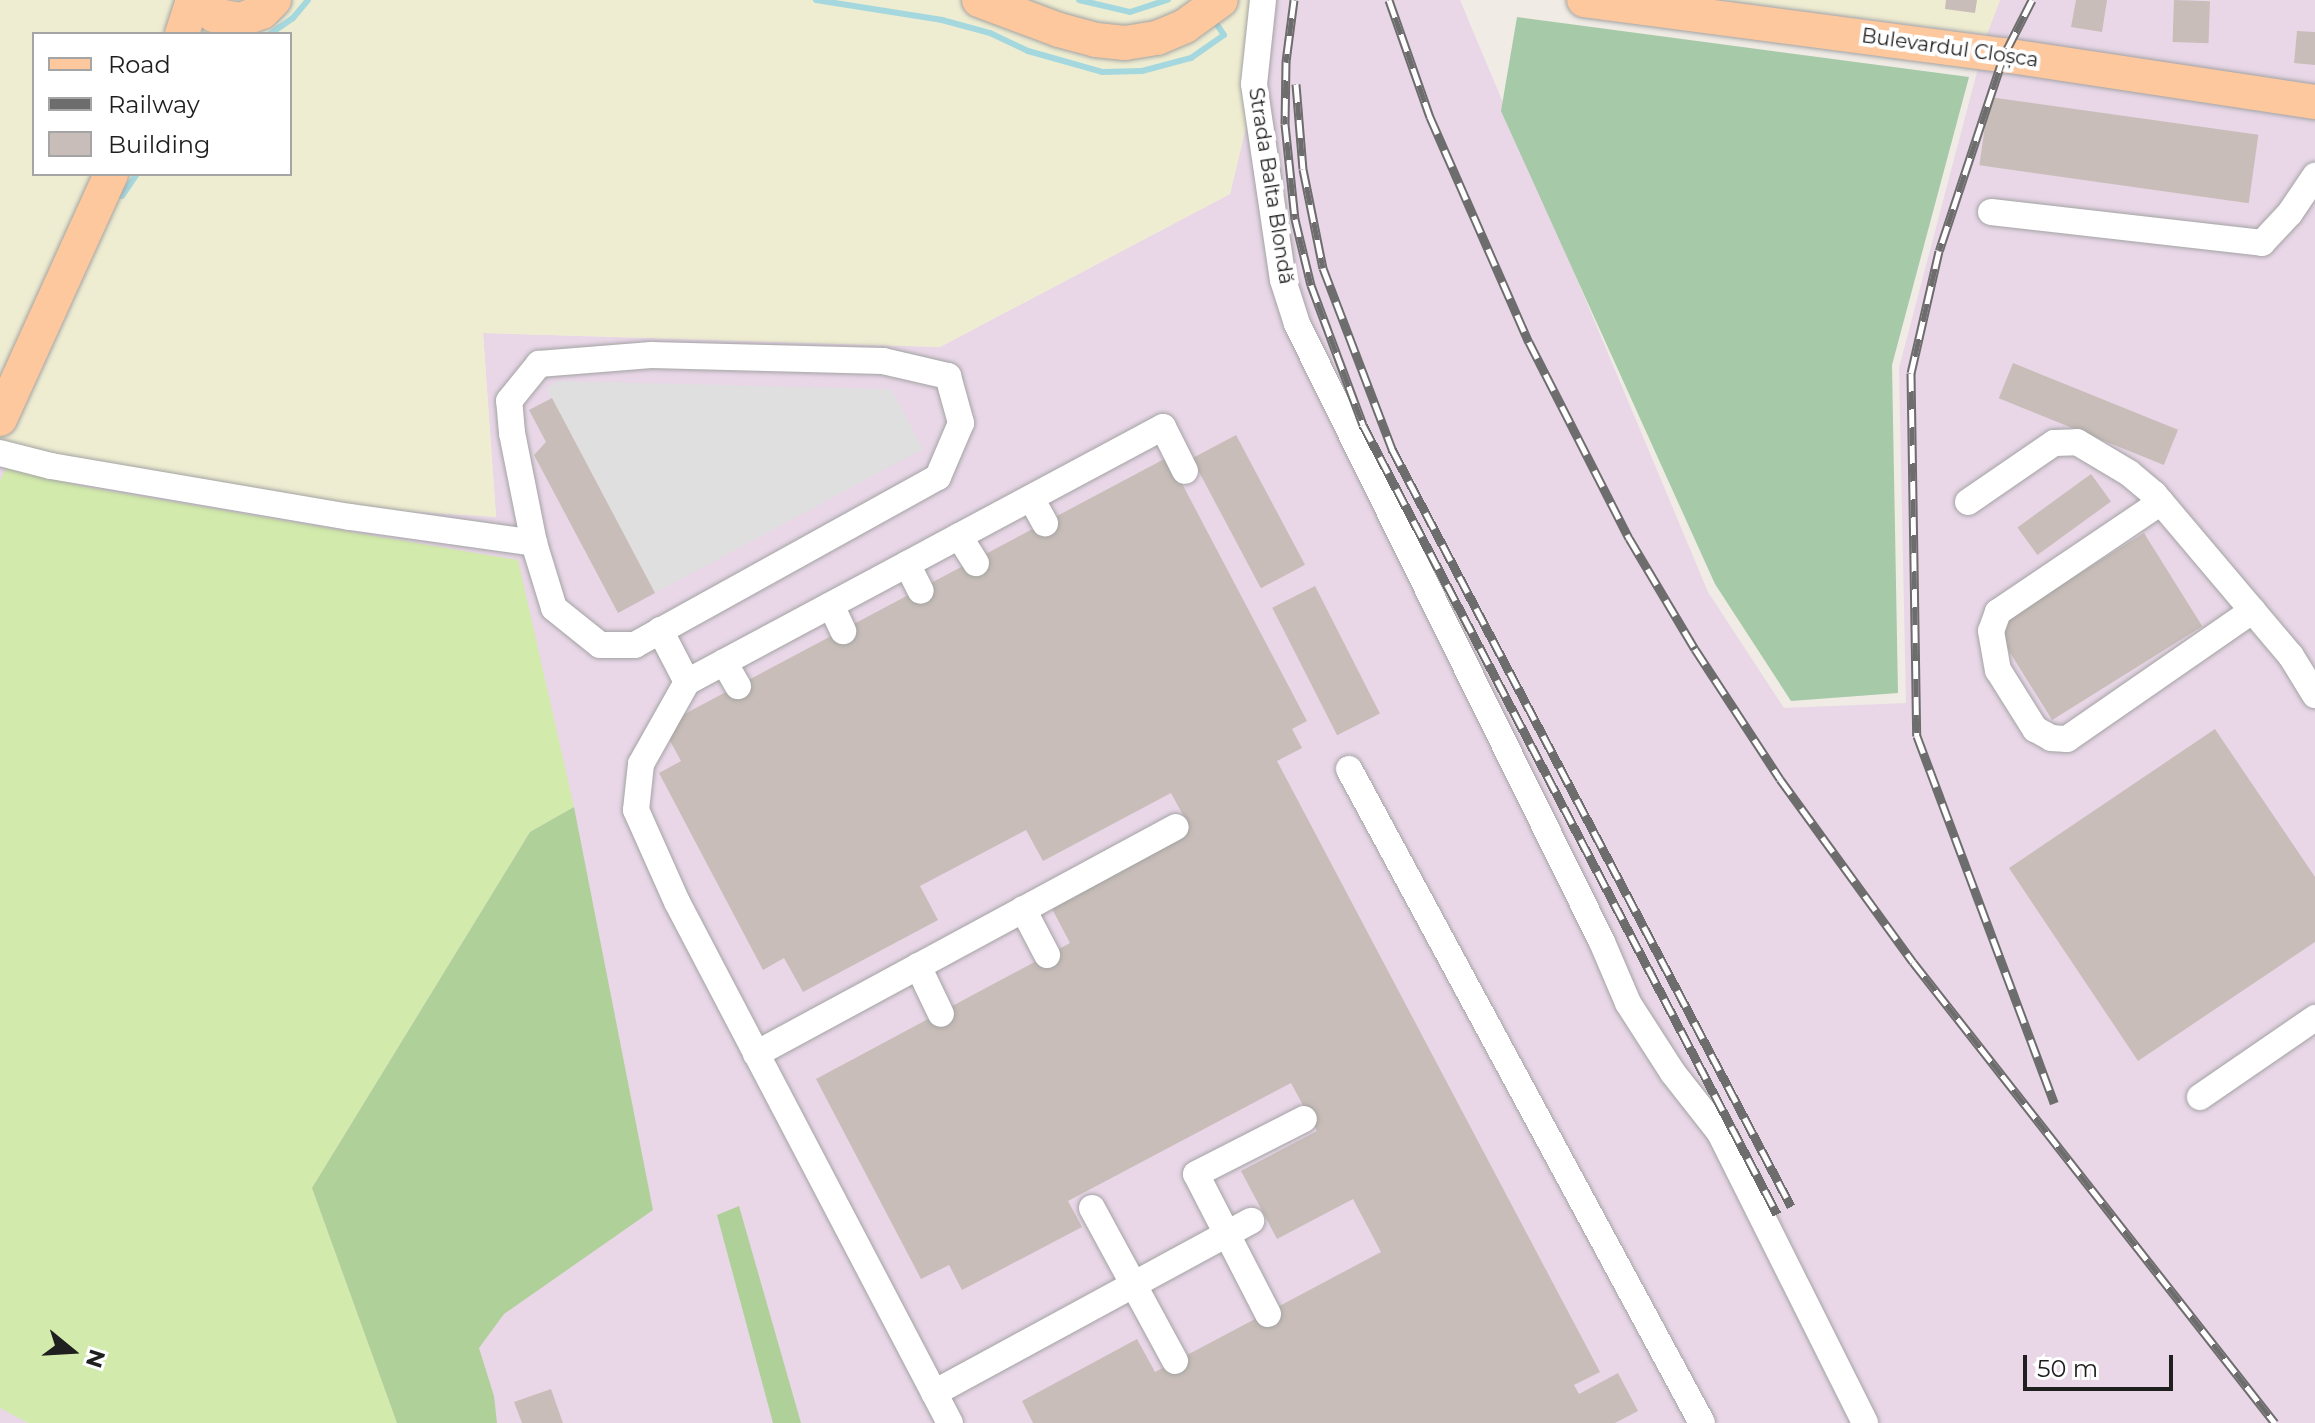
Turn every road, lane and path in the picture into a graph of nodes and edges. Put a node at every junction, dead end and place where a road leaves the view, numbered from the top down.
1 (195, 0) edge
2 (274, 0) edge
3 (979, 0) edge
4 (1221, 0) edge
5 (1263, 0) edge
6 (1584, 0) edge
7 (220, 27) edge
8 (183, 32) edge
9 (2315, 102) edge
10 (110, 176) edge
11 (2315, 176) edge
12 (1991, 212) dead end
13 (0, 419) edge
14 (0, 453) edge
15 (1185, 471) dead end
16 (1031, 498) junction
17 (1968, 502) dead end
18 (2161, 502) junction
19 (1045, 523) dead end
20 (959, 536) junction
21 (534, 543) junction
22 (976, 563) dead end
23 (907, 564) junction
24 (921, 591) dead end
25 (831, 605) junction
26 (2253, 610) junction
27 (660, 630) junction
28 (843, 631) dead end
29 (724, 662) junction
30 (687, 682) junction
31 (738, 686) dead end
32 (2315, 695) edge
33 (1349, 769) dead end
34 (1176, 827) dead end
35 (1023, 909) junction
36 (1047, 955) dead end
37 (918, 966) junction
38 (941, 1014) dead end
39 (2315, 1018) edge
40 (756, 1054) junction
41 (2200, 1097) dead end
42 (1289, 1118) dead end
43 (1092, 1208) dead end
44 (1251, 1221) dead end
45 (1226, 1235) junction
46 (1134, 1284) junction
47 (1268, 1314) dead end
48 (1175, 1361) dead end
49 (934, 1393) junction
50 (950, 1423) edge
51 (1702, 1423) edge
52 (1865, 1423) edge

1 - 7 main road
1 - 8 main road
2 - 7 main road
3 - 4 main road
5 - 52 lane, Strada Balta Blondă
6 - 9 main road, Bulevardul Cloșca
10 - 13 main road
11 - 12 lane
14 - 21 lane
15 - 16 lane
16 - 19 lane
16 - 20 lane
17 - 18 lane
18 - 26 lane
18 - 26 lane
20 - 22 lane
20 - 23 lane
21 - 27 lane
21 - 27 lane
23 - 24 lane
23 - 25 lane
25 - 28 lane
25 - 29 lane
26 - 32 lane
27 - 30 lane
29 - 30 lane
29 - 31 lane
30 - 40 lane
33 - 51 lane
34 - 35 lane
35 - 36 lane
35 - 37 lane
37 - 38 lane
37 - 40 lane
39 - 41 lane
40 - 49 lane
42 - 45 lane
43 - 46 lane
44 - 45 lane
45 - 46 lane
45 - 47 lane
46 - 48 lane
46 - 49 lane
49 - 50 lane

